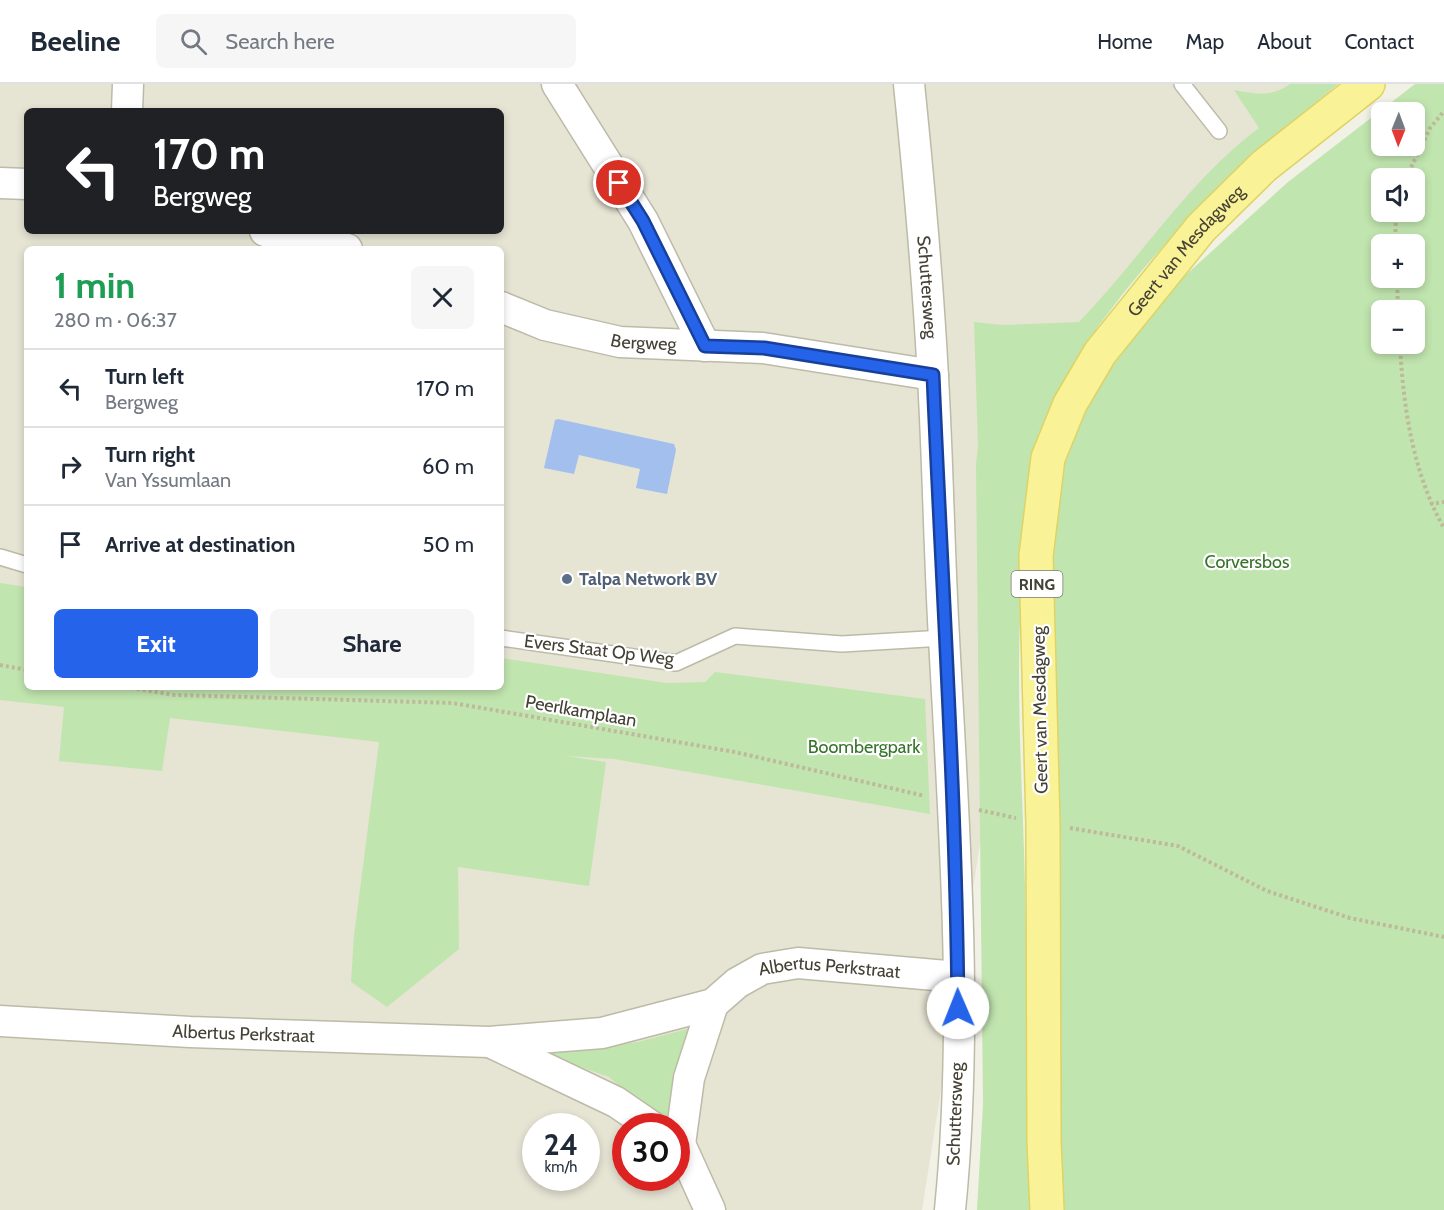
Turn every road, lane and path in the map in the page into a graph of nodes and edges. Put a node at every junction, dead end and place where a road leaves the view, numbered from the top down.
1 (128, 84) edge
2 (558, 84) edge
3 (909, 84) edge
4 (1182, 84) edge
5 (1368, 84) edge
6 (127, 108) edge
7 (1444, 111) edge
8 (1219, 131) dead end
9 (1411, 168) edge
10 (0, 183) edge
11 (24, 184) edge
12 (279, 234) edge
13 (333, 246) edge
14 (504, 308) edge
15 (705, 346) junction
16 (1401, 354) edge
17 (933, 375) junction
18 (1444, 502) edge
19 (1430, 504) junction
20 (1444, 528) edge
21 (0, 557) edge
22 (24, 563) edge
23 (504, 638) edge
24 (944, 638) junction
25 (0, 665) edge
26 (24, 669) edge
27 (143, 690) edge
28 (955, 804) junction
29 (1043, 824) junction
30 (1444, 937) edge
31 (958, 977) junction
32 (713, 1004) junction
33 (0, 1021) edge
34 (489, 1042) junction
35 (632, 1113) edge
36 (683, 1113) edge
37 (690, 1170) edge
38 (711, 1210) edge
39 (950, 1210) edge
40 (1047, 1210) edge

1 - 6 street
2 - 15 street
3 - 17 street, Schuttersweg
4 - 8 lane
5 - 29 main road, Geert van Mesdagweg / RING
7 - 9 path
10 - 11 street
12 - 13 street
14 - 15 street, Bergweg
15 - 17 street, Bergweg
16 - 19 path
17 - 24 street, Schuttersweg
18 - 19 path
19 - 20 path
21 - 22 lane
23 - 24 lane, Evers Staat Op Weg
24 - 28 street, Schuttersweg
25 - 26 path
27 - 28 path, Peerlkamplaan
28 - 29 path, Peerlkamplaan
28 - 31 street, Schuttersweg
29 - 30 path, Peerlkamplaan
29 - 40 main road, Geert van Mesdagweg / RING
31 - 32 street, Albertus Perkstraat
31 - 39 street, Schuttersweg
32 - 34 street, Albertus Perkstraat
32 - 36 street
33 - 34 street, Albertus Perkstraat
34 - 35 street, Albertus Perkstraat
37 - 38 street

